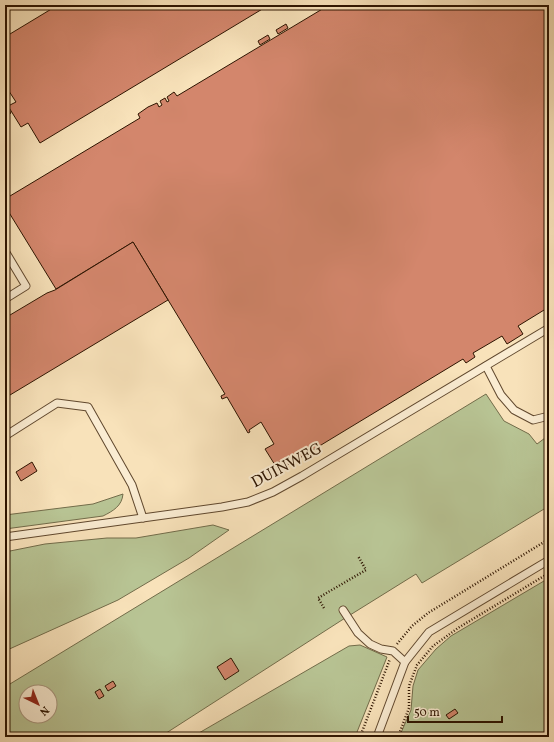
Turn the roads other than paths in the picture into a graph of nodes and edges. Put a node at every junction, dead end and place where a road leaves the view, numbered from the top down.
1 (5, 251) edge
2 (5, 299) edge
3 (549, 328) edge
4 (486, 366) junction
5 (549, 416) edge
6 (5, 436) edge
7 (143, 518) junction
8 (5, 537) edge
9 (549, 560) edge
10 (343, 610) dead end
11 (404, 662) junction
12 (376, 737) edge

1 - 2 lane
3 - 4 lane, DUINWEG
4 - 5 lane
4 - 7 lane, DUINWEG
6 - 7 lane
7 - 8 lane, DUINWEG
9 - 11 lane
10 - 11 lane
11 - 12 lane

